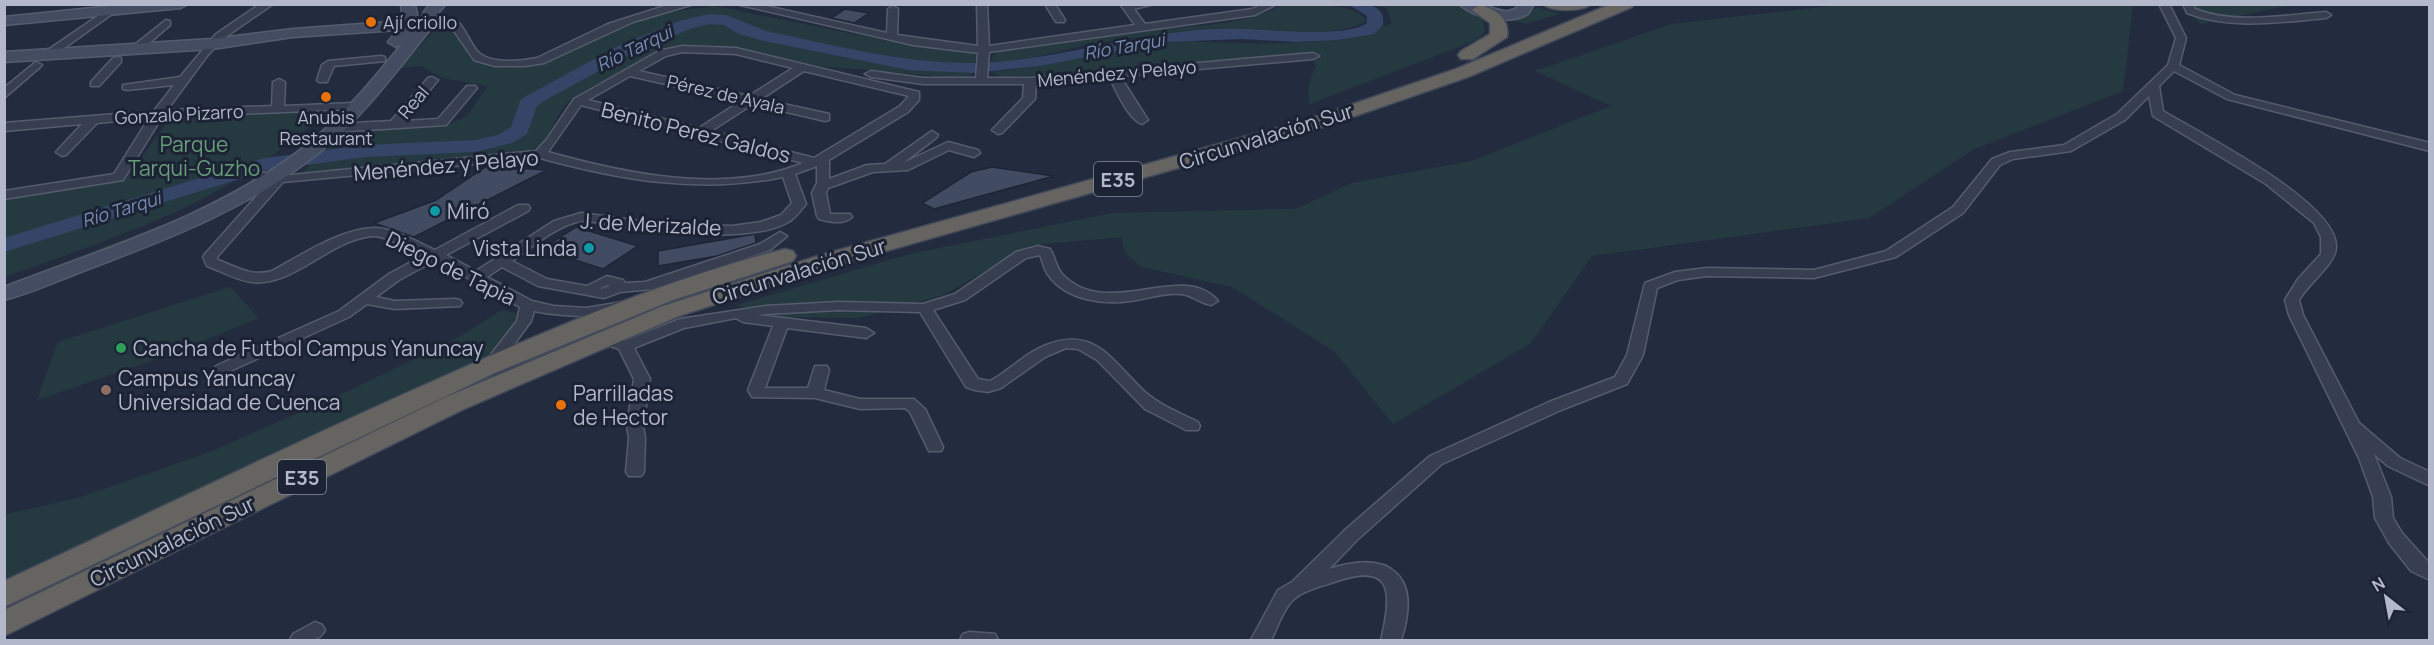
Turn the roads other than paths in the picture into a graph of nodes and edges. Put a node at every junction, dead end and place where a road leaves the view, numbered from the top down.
1 (181, 4) edge
2 (268, 4) edge
3 (408, 4) edge
4 (689, 4) edge
5 (813, 4) edge
6 (982, 4) edge
7 (1050, 4) edge
8 (1149, 4) edge
9 (1272, 4) edge
10 (1527, 4) edge
11 (1551, 4) edge
12 (1583, 4) edge
13 (1592, 4) edge
14 (1626, 4) edge
15 (2164, 4) edge
16 (2188, 4) edge
17 (745, 5) edge
18 (1126, 6) edge
19 (1472, 6) edge
20 (893, 9) dead end
21 (108, 12) junction
22 (2326, 15) dead end
23 (800, 17) junction
24 (422, 20) edge
25 (1060, 20) dead end
26 (4, 21) edge
27 (166, 23) dead end
28 (1142, 27) junction
29 (892, 37) junction
30 (136, 49) junction
31 (207, 49) junction
32 (49, 54) junction
33 (984, 55) junction
34 (1467, 55) junction
35 (1313, 56) dead end
36 (4, 57) edge
37 (381, 58) junction
38 (117, 60) junction
39 (36, 65) junction
40 (2173, 66) junction
41 (4, 67) edge
42 (808, 67) junction
43 (627, 72) junction
44 (1113, 74) junction
45 (183, 80) junction
46 (323, 80) dead end
47 (432, 80) dead end
48 (982, 80) junction
49 (1030, 81) junction
50 (279, 82) dead end
51 (95, 84) dead end
52 (2154, 86) junction
53 (127, 87) dead end
54 (471, 88) dead end
55 (4, 95) edge
56 (754, 100) junction
57 (578, 101) junction
58 (354, 107) junction
59 (337, 108) junction
60 (278, 109) junction
61 (158, 114) junction
62 (825, 117) dead end
63 (94, 119) junction
64 (1142, 120) dead end
65 (394, 125) junction
66 (4, 127) edge
67 (335, 128) junction
68 (998, 130) dead end
69 (700, 133) junction
70 (932, 135) dead end
71 (2430, 147) edge
72 (62, 152) dead end
73 (974, 153) dead end
74 (540, 154) junction
75 (819, 160) junction
76 (890, 167) junction
77 (788, 172) junction
78 (270, 175) junction
79 (824, 183) junction
80 (4, 195) edge
81 (221, 207) junction
82 (523, 208) dead end
83 (253, 210) junction
84 (845, 217) dead end
85 (780, 236) dead end
86 (436, 255) junction
87 (503, 262) junction
88 (477, 277) junction
89 (4, 284) edge
90 (4, 294) edge
91 (365, 299) junction
92 (651, 299) junction
93 (1211, 301) dead end
94 (455, 303) dead end
95 (528, 305) junction
96 (924, 308) junction
97 (726, 315) junction
98 (781, 324) junction
99 (866, 333) dead end
100 (615, 343) junction
101 (491, 366) junction
102 (222, 369) dead end
103 (822, 370) dead end
104 (815, 393) junction
105 (2349, 421) junction
106 (1192, 426) dead end
107 (935, 447) dead end
108 (635, 472) dead end
109 (2430, 480) edge
110 (2430, 573) edge
111 (1299, 587) junction
112 (4, 595) edge
113 (4, 624) edge
114 (970, 640) edge
115 (988, 640) edge
116 (1261, 640) edge
117 (1391, 640) edge

1 - 21 main road
2 - 31 street
3 - 24 main road
4 - 24 street
5 - 23 street
6 - 33 street
7 - 25 street
8 - 18 street
9 - 28 street
10 - 19 main road
11 - 12 highway
13 - 34 highway, Circunvalación Sur / E35
14 - 100 highway, Circunvalación Sur / E35
15 - 40 street
16 - 22 street
17 - 23 street
18 - 28 street
19 - 34 highway
20 - 29 street
21 - 26 main road
21 - 32 street
23 - 29 street
24 - 31 main road
24 - 37 main road
24 - 58 main road
27 - 30 street
28 - 33 street
29 - 33 street
30 - 31 main road
30 - 32 main road
31 - 38 main road
31 - 45 street
32 - 36 main road
33 - 48 street
34 - 92 highway, Circunvalación Sur / E35
35 - 44 street, Menéndez y Pelayo
37 - 46 street
37 - 59 main road
38 - 39 main road
38 - 51 street
39 - 41 main road
39 - 55 street
40 - 52 street
40 - 71 street
42 - 43 street
42 - 48 street, Menéndez y Pelayo
42 - 56 street
42 - 75 street, Menéndez y Pelayo
43 - 56 street, Pérez de Ayala
43 - 57 street
44 - 49 street, Menéndez y Pelayo
44 - 64 street
45 - 53 street
45 - 61 street
47 - 65 street, Real
48 - 49 street, Menéndez y Pelayo
49 - 68 street
50 - 60 street
52 - 105 street
52 - 111 street
54 - 65 street
56 - 62 street, Pérez de Ayala
56 - 69 street
57 - 69 street, Benito Perez Galdos
57 - 74 street
58 - 59 street, Gonzalo Pizarro
58 - 67 main road
59 - 60 street, Gonzalo Pizarro
59 - 78 main road
60 - 61 street, Gonzalo Pizarro
61 - 63 street, Gonzalo Pizarro
61 - 80 street
63 - 66 street, Gonzalo Pizarro
63 - 72 street
65 - 67 street
67 - 78 main road
69 - 75 street, Benito Perez Galdos
70 - 76 street
73 - 76 street
74 - 77 street, Menéndez y Pelayo
74 - 78 street, Menéndez y Pelayo
75 - 77 street, Menéndez y Pelayo
75 - 79 street
76 - 79 street
77 - 87 street, J. de Merizalde
78 - 81 main road
78 - 83 street, Diego de Tapia
78 - 89 main road
79 - 84 street
81 - 83 main road
81 - 90 main road
82 - 86 street
83 - 86 street, Diego de Tapia
85 - 87 street
86 - 88 street, Diego de Tapia
86 - 91 street
87 - 88 street, J. de Merizalde
88 - 95 street, Diego de Tapia
91 - 94 street
91 - 102 street
92 - 95 street, Diego de Tapia
92 - 101 highway, Circunvalación Sur / E35
93 - 96 street
95 - 101 street, Diego de Tapia
96 - 97 street
96 - 106 street
97 - 98 street
97 - 100 street
98 - 99 street
98 - 104 street
100 - 108 street
100 - 113 highway, Circunvalación Sur / E35
101 - 112 highway, Circunvalación Sur / E35
103 - 104 street
104 - 107 street
105 - 109 street
105 - 110 street
111 - 116 street
111 - 117 street
114 - 115 street

